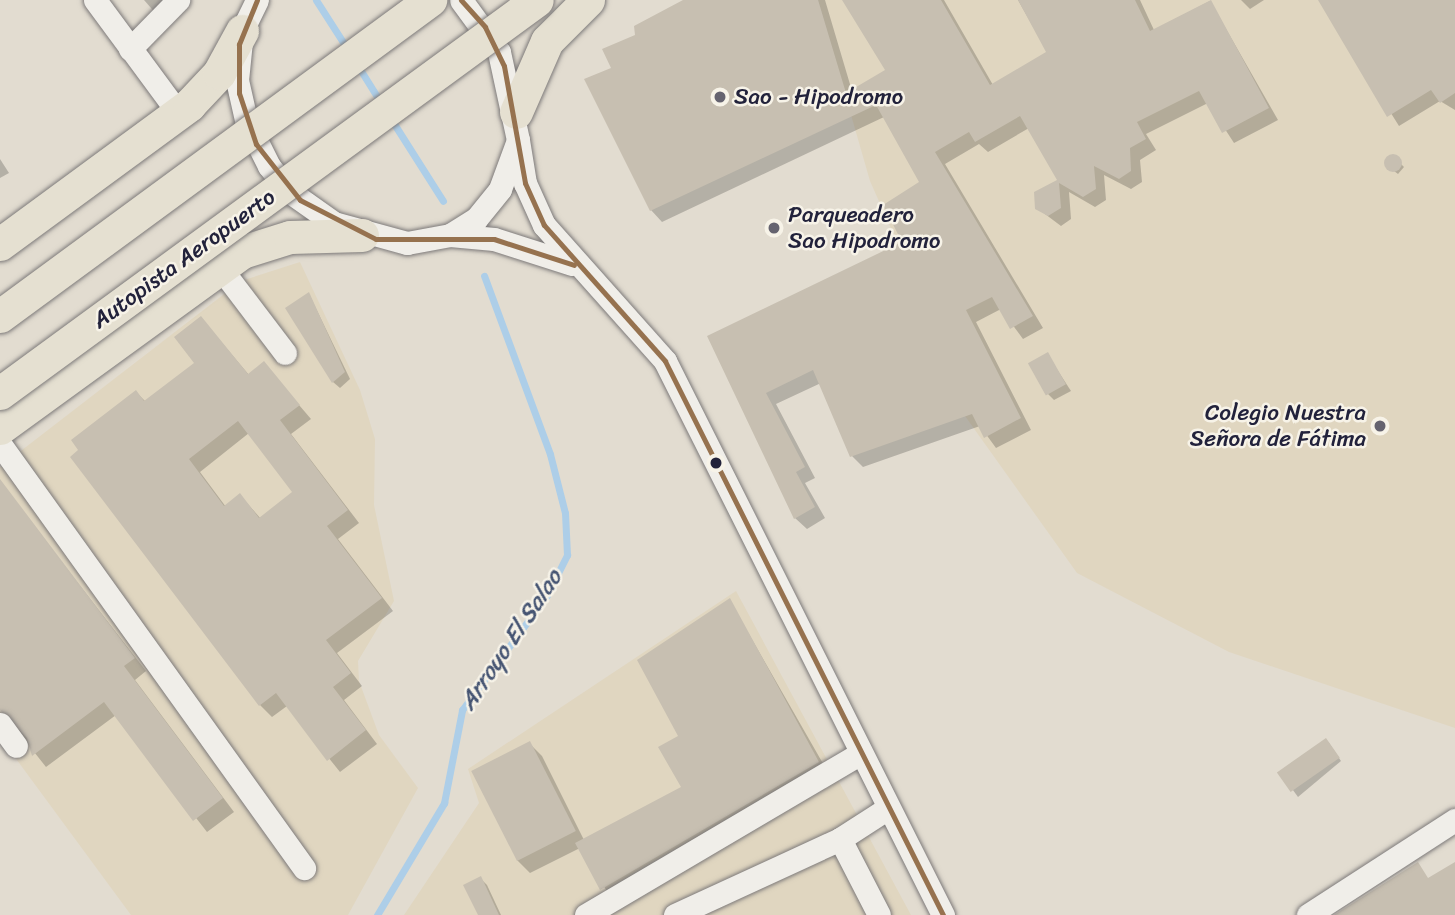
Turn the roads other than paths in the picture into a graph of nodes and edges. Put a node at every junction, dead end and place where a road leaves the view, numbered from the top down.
1 (95, 0) edge
2 (178, 0) edge
3 (257, 0) edge
4 (430, 0) edge
5 (461, 0) edge
6 (537, 0) edge
7 (588, 0) edge
8 (242, 31) junction
9 (130, 49) junction
10 (179, 114) junction
11 (517, 126) junction
12 (362, 235) junction
13 (450, 235) junction
14 (0, 244) edge
15 (574, 265) junction
16 (219, 267) junction
17 (0, 316) edge
18 (285, 353) dead end
19 (0, 393) edge
20 (0, 428) edge
21 (0, 443) edge
22 (0, 724) edge
23 (16, 746) dead end
24 (861, 753) junction
25 (888, 808) junction
26 (1455, 820) edge
27 (840, 839) junction
28 (304, 869) dead end
29 (586, 915) edge
30 (676, 915) edge
31 (879, 915) edge
32 (943, 915) edge
33 (1308, 915) edge

1 - 9 street
2 - 9 street
3 - 8 street
4 - 17 highway, bridge
5 - 11 street
6 - 19 highway, Autopista Aeropuerto, bridge
7 - 11 highway
8 - 10 highway
8 - 12 street
9 - 10 street
10 - 14 highway
11 - 13 street
11 - 15 street
12 - 13 street
12 - 16 highway
13 - 15 street
15 - 24 street
16 - 18 street
16 - 20 highway
21 - 28 street
22 - 23 street
24 - 25 street
24 - 29 street
25 - 27 street
25 - 32 street
26 - 33 street
27 - 30 street
27 - 31 street

